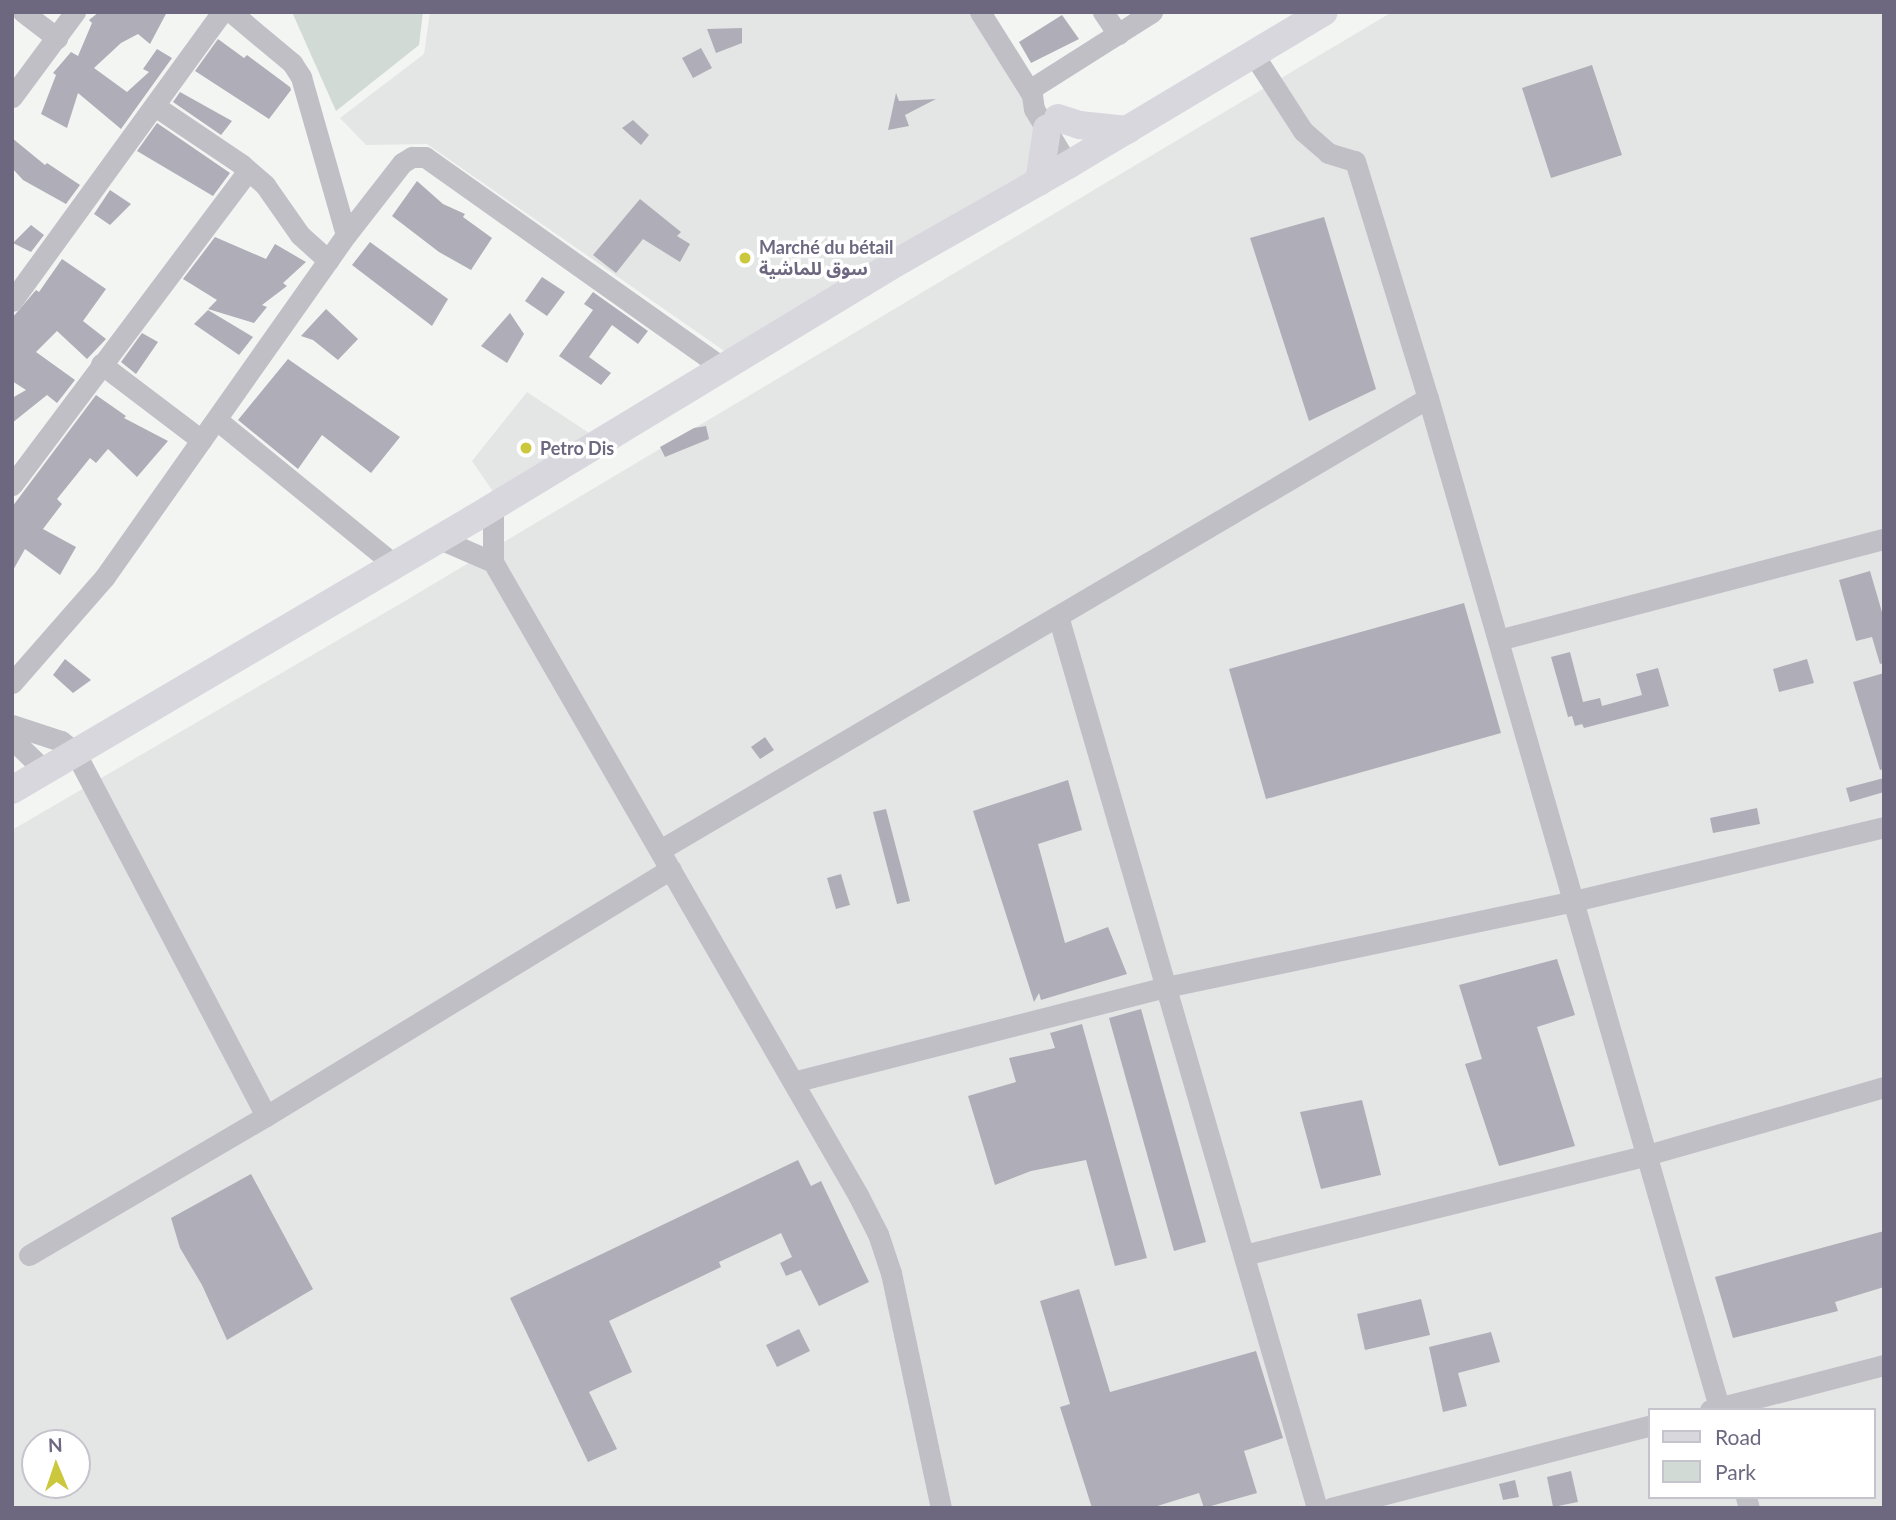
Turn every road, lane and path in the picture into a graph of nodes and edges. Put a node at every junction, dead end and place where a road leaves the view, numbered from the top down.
1 (23, 12) edge
2 (75, 12) edge
3 (222, 12) edge
4 (231, 12) edge
5 (1102, 12) edge
6 (1152, 12) edge
7 (1324, 12) edge
8 (984, 14) edge
9 (1118, 34) junction
10 (57, 38) junction
11 (1254, 55) junction
12 (1031, 93) junction
13 (12, 97) edge
14 (155, 106) junction
15 (1052, 124) junction
16 (1128, 130) junction
17 (1077, 160) junction
18 (248, 171) junction
19 (1039, 182) junction
20 (346, 235) junction
21 (328, 260) junction
22 (12, 301) edge
23 (101, 364) junction
24 (723, 368) junction
25 (1428, 398) junction
26 (217, 420) junction
27 (201, 440) junction
28 (12, 485) edge
29 (493, 507) junction
30 (440, 539) junction
31 (1883, 541) edge
32 (493, 562) junction
33 (395, 565) junction
34 (1058, 616) junction
35 (1498, 640) junction
36 (12, 682) edge
37 (12, 725) edge
38 (12, 739) edge
39 (75, 752) junction
40 (45, 771) junction
41 (12, 790) edge
42 (1884, 827) edge
43 (660, 850) junction
44 (671, 869) junction
45 (1574, 901) junction
46 (1166, 987) junction
47 (793, 1082) junction
48 (1884, 1087) edge
49 (266, 1116) junction
50 (1647, 1156) junction
51 (29, 1255) dead end
52 (1244, 1255) junction
53 (1884, 1365) edge
54 (1717, 1408) edge
55 (1721, 1408) edge
56 (1647, 1427) edge
57 (941, 1508) edge
58 (1317, 1508) edge
59 (1331, 1508) edge

1 - 10 street
2 - 10 street
3 - 14 street
4 - 20 street
5 - 9 street
6 - 9 street
7 - 11 main road
8 - 12 street
9 - 12 street
10 - 13 street
11 - 16 main road
11 - 25 street
12 - 15 street
14 - 18 street
14 - 22 street
15 - 16 main road
15 - 17 street
15 - 19 main road
16 - 17 main road
17 - 19 main road
18 - 21 street
18 - 23 street
19 - 24 main road
20 - 21 street
20 - 24 street
21 - 26 street
23 - 27 street
23 - 28 street
24 - 29 main road
25 - 34 street
25 - 35 street
26 - 27 street
26 - 33 street
27 - 36 street
29 - 30 main road
29 - 32 street
30 - 32 street
30 - 33 main road
31 - 35 street
32 - 43 street
33 - 39 main road
34 - 43 street
34 - 46 street
35 - 45 street
37 - 39 street
38 - 40 street
39 - 40 main road
39 - 49 street
40 - 41 main road
42 - 45 street
43 - 44 street
44 - 47 street
44 - 49 street
45 - 46 street
45 - 50 street
46 - 47 street
46 - 52 street
47 - 57 street
48 - 50 street
49 - 51 street
50 - 52 street
50 - 54 street
52 - 58 street
53 - 55 street
56 - 59 street

